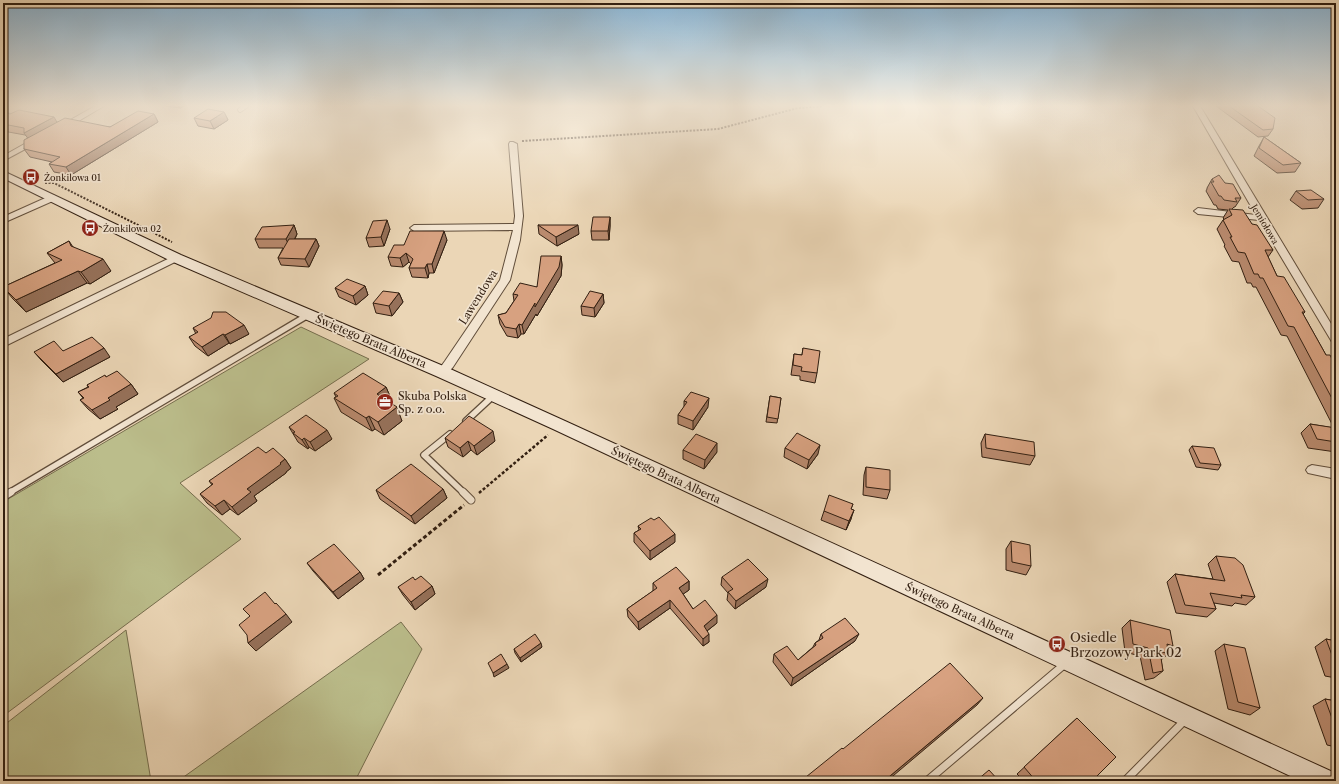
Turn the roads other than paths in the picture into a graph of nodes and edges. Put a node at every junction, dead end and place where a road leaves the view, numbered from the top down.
1 (518, 142) dead end
2 (33, 143) edge
3 (1218, 143) edge
4 (3, 159) edge
5 (3, 174) edge
6 (52, 198) junction
7 (1198, 211) dead end
8 (1262, 218) junction
9 (3, 220) edge
10 (517, 227) junction
11 (414, 228) dead end
12 (176, 258) junction
13 (308, 314) junction
14 (1336, 340) edge
15 (3, 342) edge
16 (442, 372) junction
17 (493, 396) junction
18 (460, 426) edge
19 (454, 431) edge
20 (1312, 470) dead end
21 (1336, 474) edge
22 (3, 497) edge
23 (471, 500) dead end
24 (1067, 662) junction
25 (1188, 717) junction
26 (926, 781) edge
27 (1124, 781) edge
28 (1327, 781) edge

1 - 10 street, Lawendowa
2 - 4 street
3 - 8 street, Jemiołowa
5 - 6 street, Świętego Brata Alberta
6 - 9 street
6 - 12 street, Świętego Brata Alberta
7 - 8 street
8 - 14 street, Jemiołowa
10 - 11 street
10 - 16 street, Lawendowa
12 - 13 street, Świętego Brata Alberta
12 - 15 street
13 - 16 street, Świętego Brata Alberta
13 - 22 lane
16 - 17 street, Świętego Brata Alberta
17 - 18 lane
17 - 24 street, Świętego Brata Alberta
19 - 23 lane
20 - 21 street
24 - 25 street, Świętego Brata Alberta
24 - 26 lane
25 - 27 lane
25 - 28 street, Świętego Brata Alberta

